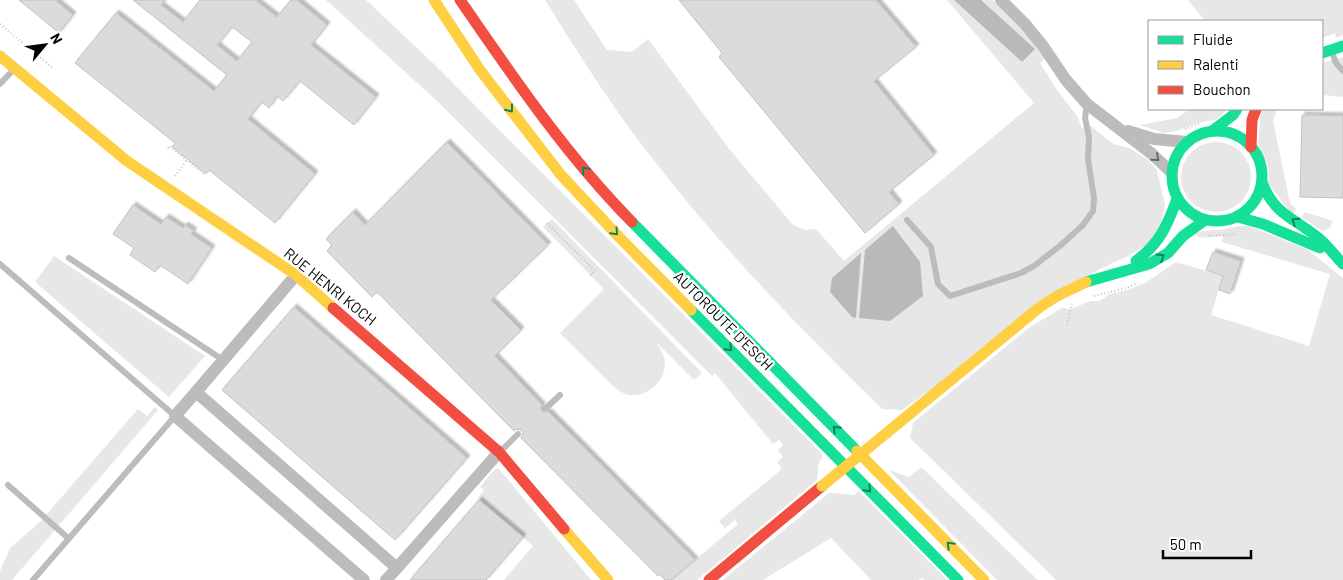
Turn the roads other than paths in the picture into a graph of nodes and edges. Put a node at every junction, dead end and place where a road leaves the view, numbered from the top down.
1 (460, 0) edge
2 (473, 0) edge
3 (1001, 0) edge
4 (430, 3) edge
5 (1343, 46) edge
6 (1327, 52) edge
7 (0, 56) edge
8 (14, 68) junction
9 (507, 70) junction
10 (1343, 71) edge
11 (0, 84) edge
12 (1087, 104) junction
13 (1236, 110) edge
14 (1256, 110) edge
15 (1112, 123) junction
16 (1209, 127) junction
17 (1186, 136) junction
18 (1251, 147) junction
19 (1172, 172) junction
20 (1262, 182) junction
21 (1177, 199) junction
22 (1238, 217) junction
23 (907, 220) dead end
24 (1205, 220) junction
25 (1331, 253) junction
26 (69, 258) dead end
27 (0, 264) edge
28 (1343, 264) edge
29 (296, 275) junction
30 (1116, 275) junction
31 (223, 360) junction
32 (196, 392) junction
33 (560, 395) dead end
34 (546, 408) dead end
35 (176, 416) junction
36 (518, 434) dead end
37 (499, 452) junction
38 (8, 485) dead end
39 (68, 538) junction
40 (397, 568) junction
41 (33, 580) edge
42 (364, 580) edge
43 (386, 580) edge
44 (608, 580) edge
45 (709, 580) edge
46 (958, 580) edge
47 (984, 580) edge

1 - 9 main road
2 - 9 main road
3 - 12 street
4 -> 46 main road, AUTOROUTE D'ESCH
5 - 6 main road
6 - 10 lane
7 - 8 main road, RUE HENRI KOCH
8 - 11 lane
8 - 29 main road, RUE HENRI KOCH
47 -> 9 main road, AUTOROUTE D'ESCH
12 - 15 street
12 - 23 lane
13 - 16 main road
14 - 18 main road
15 - 17 street
15 -> 19 street
16 - 17 main road
16 - 18 main road
17 - 19 main road
18 - 20 main road
19 - 21 main road
20 - 22 main road
25 -> 20 main road
21 - 24 main road
21 - 30 main road
22 - 24 main road
22 - 25 main road
30 -> 24 main road
25 - 28 main road
26 - 31 lane
27 - 35 lane
29 - 31 street
29 - 37 main road, RUE HENRI KOCH
30 - 45 main road, bridge
31 - 32 street
32 - 35 street
32 - 40 street
33 - 34 lane
35 - 39 lane
35 - 42 street
36 - 37 lane
37 - 40 street
37 - 44 main road, RUE HENRI KOCH
38 - 39 lane
39 - 41 lane
40 - 43 street

